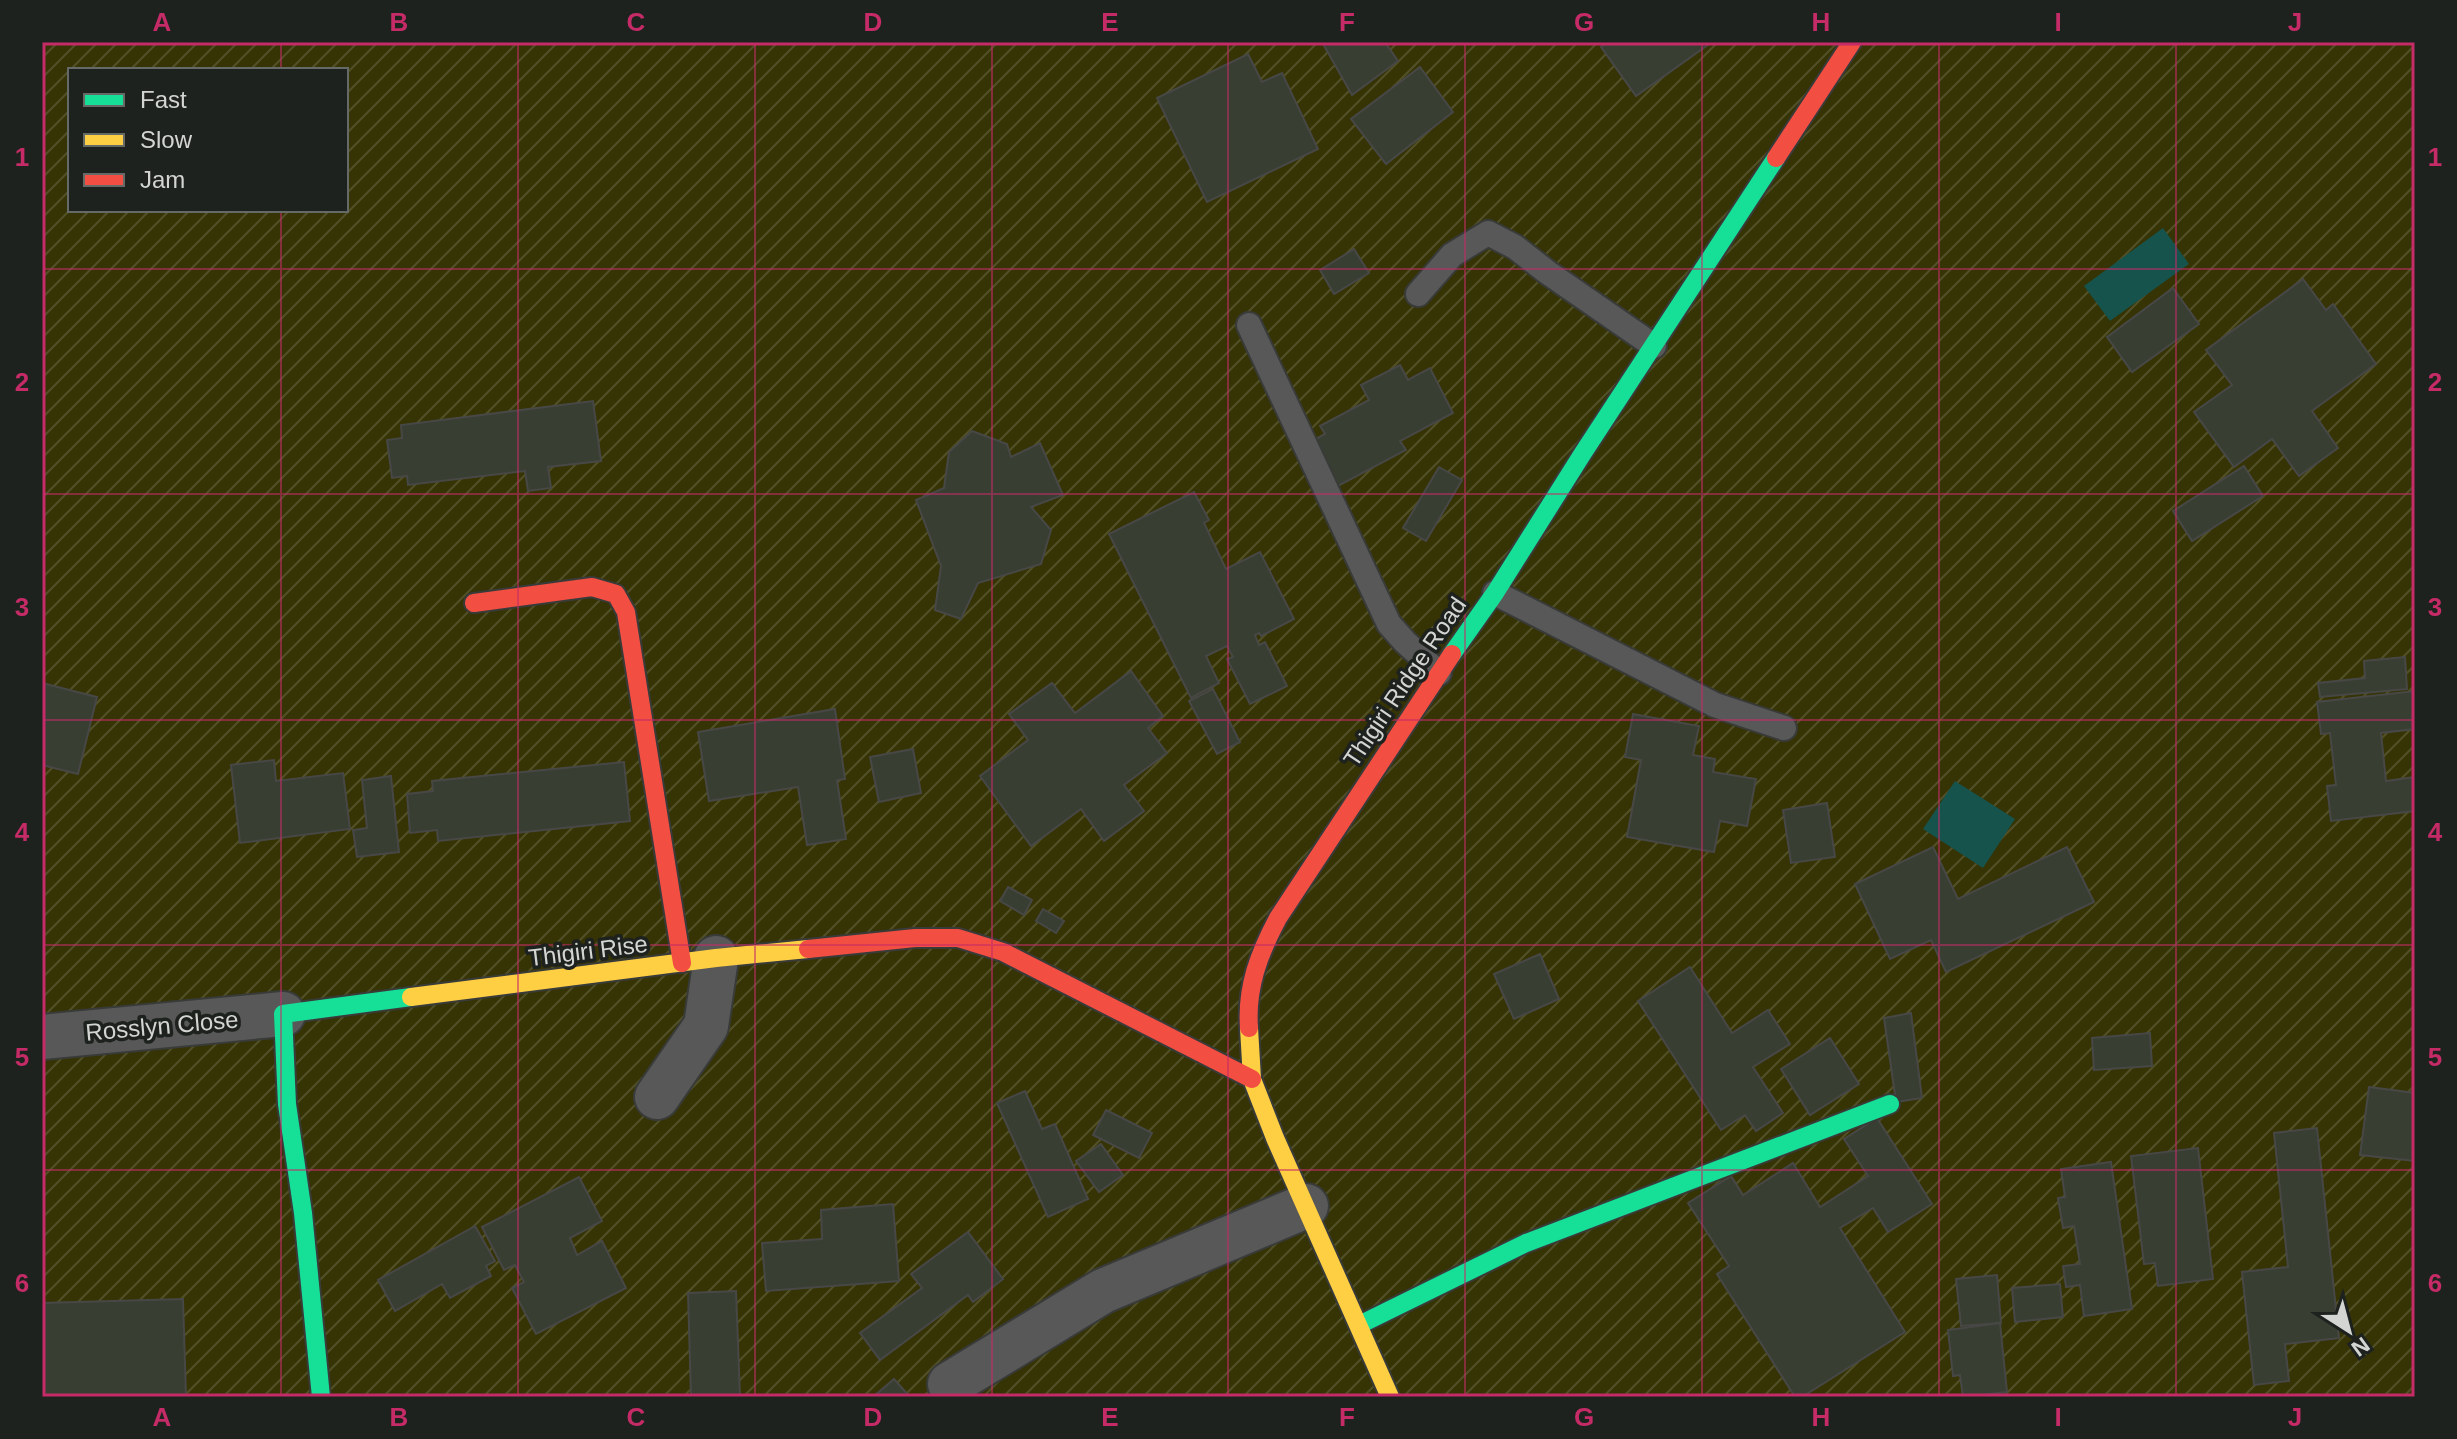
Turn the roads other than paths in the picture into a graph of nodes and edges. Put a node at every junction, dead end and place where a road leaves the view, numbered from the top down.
1 (1852, 42) edge
2 (1418, 294) dead end
3 (1249, 325) dead end
4 (1654, 346) junction
5 (1495, 593) junction
6 (474, 603) dead end
7 (1439, 673) junction
8 (1784, 728) dead end
9 (699, 960) junction
10 (283, 1014) junction
11 (42, 1037) edge
12 (1252, 1079) junction
13 (657, 1097) dead end
14 (1890, 1104) dead end
15 (1306, 1206) junction
16 (1359, 1325) junction
17 (950, 1384) dead end
18 (321, 1397) edge
19 (1390, 1397) edge

1 - 4 street, Thigiri Ridge Road
2 - 4 lane
3 - 7 lane
4 - 5 street, Thigiri Ridge Road
5 - 7 street, Thigiri Ridge Road
5 - 8 lane
6 - 9 street
7 - 12 street, Thigiri Ridge Road
9 - 10 street, Thigiri Rise
9 - 12 street, Thigiri Rise
9 - 13 street
10 - 11 street, Rosslyn Close
10 - 18 street
12 - 15 street, Thigiri Ridge Road
14 - 16 street
15 - 16 street, Thigiri Ridge Road
15 - 17 street
16 - 19 street, Thigiri Ridge Road

